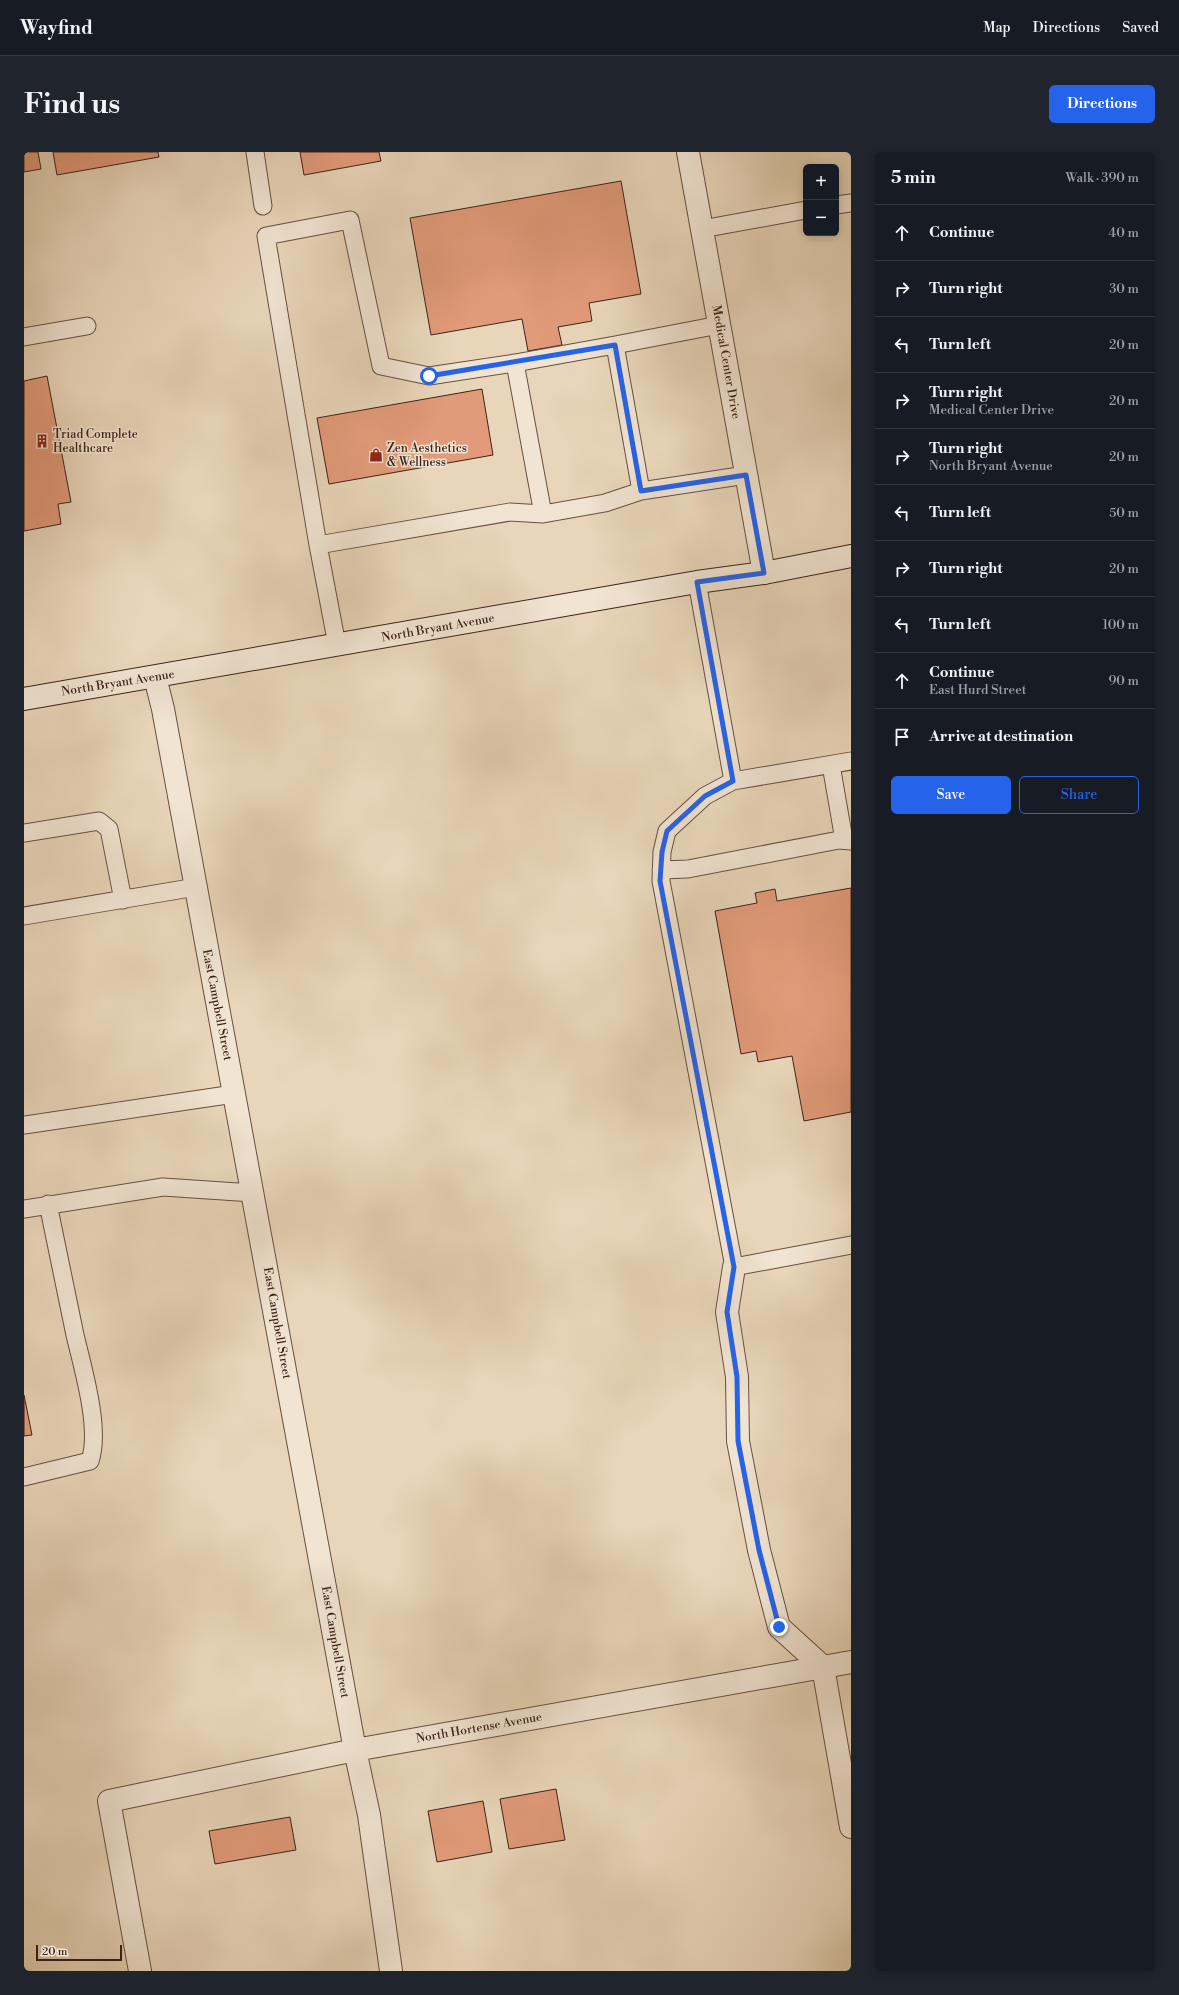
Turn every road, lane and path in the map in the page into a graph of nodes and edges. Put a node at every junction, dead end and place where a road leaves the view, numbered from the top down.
1 (255, 152) edge
2 (688, 152) edge
3 (851, 203) edge
4 (839, 205) edge
5 (263, 206) dead end
6 (803, 211) edge
7 (702, 229) junction
8 (720, 325) junction
9 (87, 326) dead end
10 (24, 337) edge
11 (615, 345) junction
12 (515, 363) junction
13 (746, 475) junction
14 (641, 491) junction
15 (544, 514) junction
16 (318, 545) junction
17 (851, 556) edge
18 (764, 573) junction
19 (697, 582) junction
20 (337, 646) junction
21 (155, 677) junction
22 (24, 699) edge
23 (851, 761) edge
24 (831, 765) junction
25 (733, 781) junction
26 (24, 833) edge
27 (847, 840) edge
28 (661, 870) junction
29 (196, 887) junction
30 (123, 900) junction
31 (24, 916) edge
32 (234, 1094) junction
33 (24, 1125) edge
34 (252, 1193) junction
35 (48, 1204) junction
36 (24, 1209) edge
37 (851, 1245) edge
38 (734, 1267) junction
39 (24, 1478) edge
40 (851, 1662) edge
41 (823, 1667) junction
42 (355, 1750) junction
43 (851, 1827) edge
44 (140, 1971) edge
45 (391, 1971) edge

1 - 5 lane
2 - 7 street, Medical Center Drive
3 - 4 lane
6 - 7 lane
7 - 8 street, Medical Center Drive
8 - 11 lane
8 - 13 street, Medical Center Drive
9 - 10 lane
11 - 12 lane
11 - 14 lane
12 - 15 lane
12 - 16 lane
13 - 14 lane
13 - 18 street, Medical Center Drive
14 - 15 lane
15 - 16 lane
16 - 20 lane
17 - 18 street, North Bryant Avenue
18 - 19 street, North Bryant Avenue
19 - 20 street, North Bryant Avenue
19 - 25 lane
20 - 21 street, North Bryant Avenue
21 - 22 street, North Bryant Avenue
21 - 29 street, East Campbell Street
23 - 24 lane
24 - 25 lane
24 - 27 lane
25 - 28 lane
26 - 30 lane
27 - 28 lane
28 - 38 lane
29 - 30 lane
29 - 32 street, East Campbell Street
30 - 31 lane
32 - 33 lane
32 - 34 street, East Campbell Street
34 - 35 lane
34 - 42 street, East Campbell Street
35 - 36 lane
35 - 39 lane
37 - 38 lane
38 - 41 street
40 - 41 street, North Hortense Avenue
41 - 42 street, North Hortense Avenue
41 - 43 street
42 - 44 street, North Hortense Avenue
42 - 45 street, East Campbell Street

